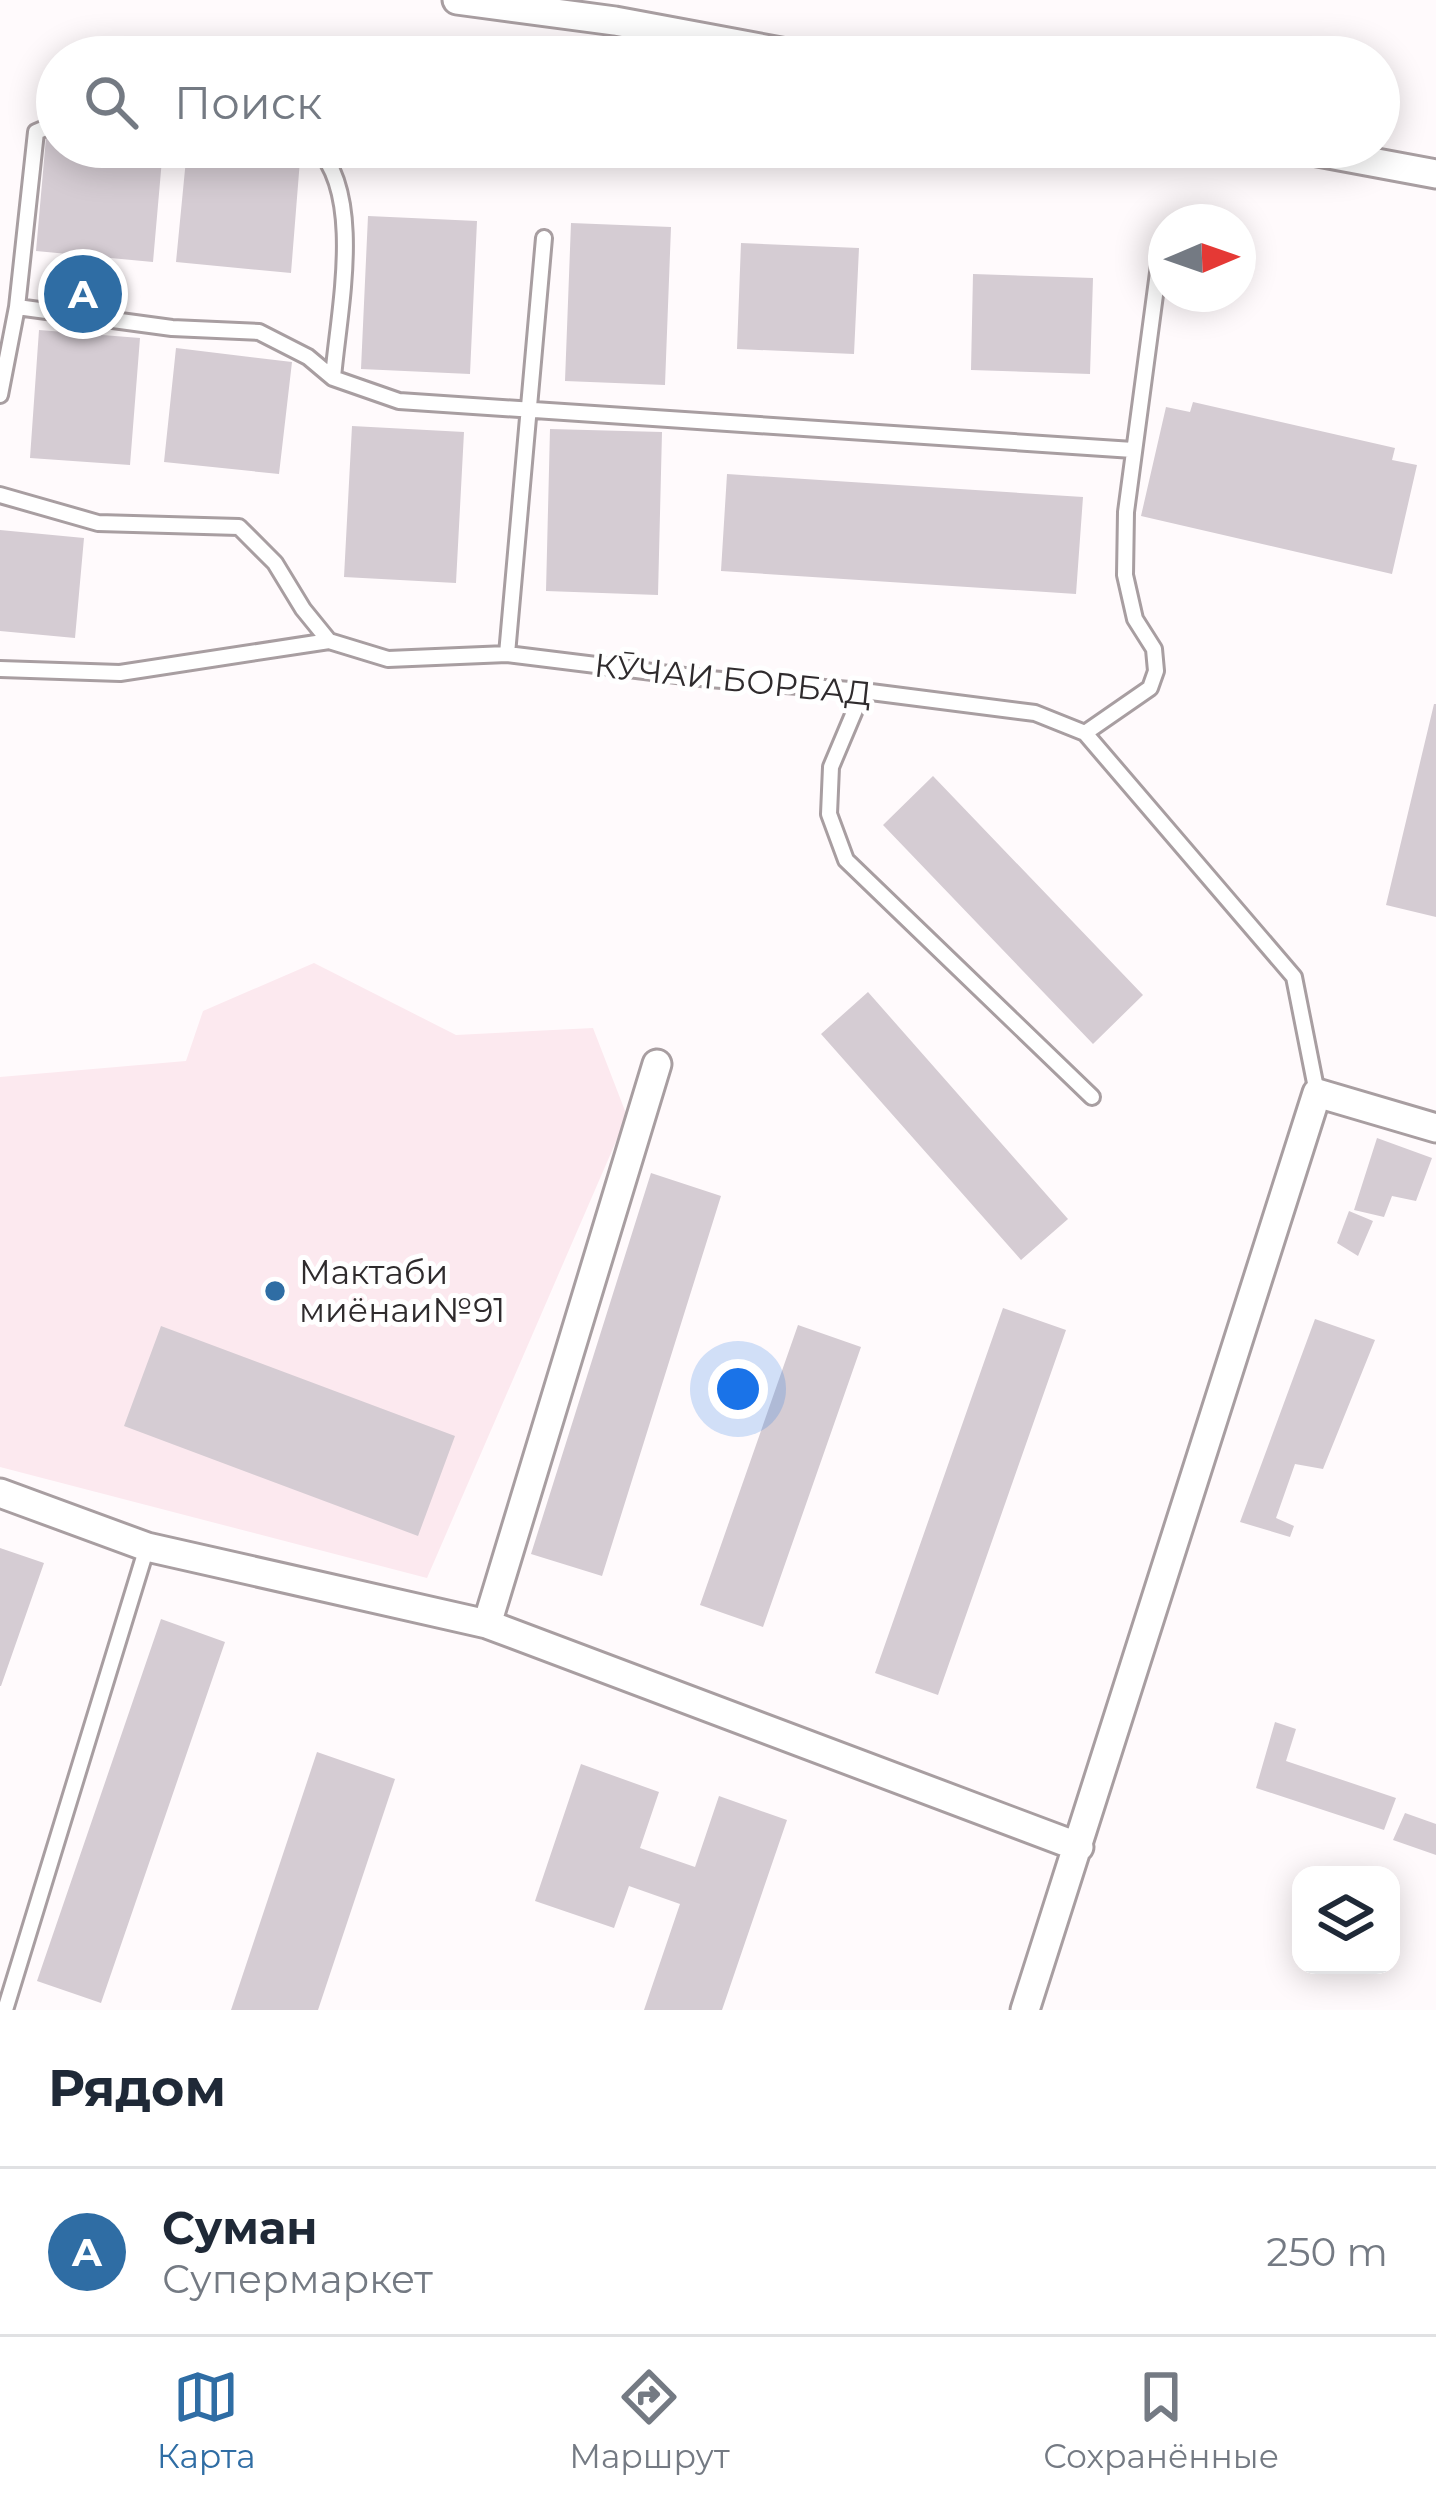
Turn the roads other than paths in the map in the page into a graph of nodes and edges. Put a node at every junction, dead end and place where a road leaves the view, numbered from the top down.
1 (457, 0) edge
2 (616, 10) edge
3 (722, 36) edge
4 (36, 132) edge
5 (1400, 167) edge
6 (332, 168) edge
7 (1436, 174) edge
8 (544, 238) dead end
9 (17, 308) junction
10 (1152, 312) edge
11 (333, 378) junction
12 (0, 395) edge
13 (529, 411) junction
14 (1133, 450) junction
15 (0, 495) edge
16 (329, 641) junction
17 (506, 654) junction
18 (0, 669) edge
19 (863, 691) junction
20 (1085, 733) junction
21 (657, 1064) dead end
22 (1317, 1093) junction
23 (1091, 1097) dead end
24 (1436, 1128) edge
25 (0, 1493) edge
26 (147, 1546) junction
27 (487, 1624) junction
28 (1079, 1846) junction
29 (5, 2010) edge
30 (1025, 2010) edge

1 - 2 street
2 - 3 street
4 - 9 lane
5 - 7 street
6 - 11 lane
8 - 13 lane
9 - 11 lane
9 - 12 lane
10 - 14 lane
11 - 13 lane
13 - 14 lane
13 - 17 lane
14 - 20 lane
15 - 16 lane
16 - 17 lane, КӮЧАИ БОРБАД
16 - 18 lane
17 - 19 lane, КӮЧАИ БОРБАД
19 - 20 lane, КӮЧАИ БОРБАД
19 - 23 lane
20 - 22 lane, КӮЧАИ БОРБАД
21 - 27 street
22 - 24 street
22 - 28 street
25 - 26 street
26 - 27 street
26 - 29 lane
27 - 28 street
28 - 30 street

